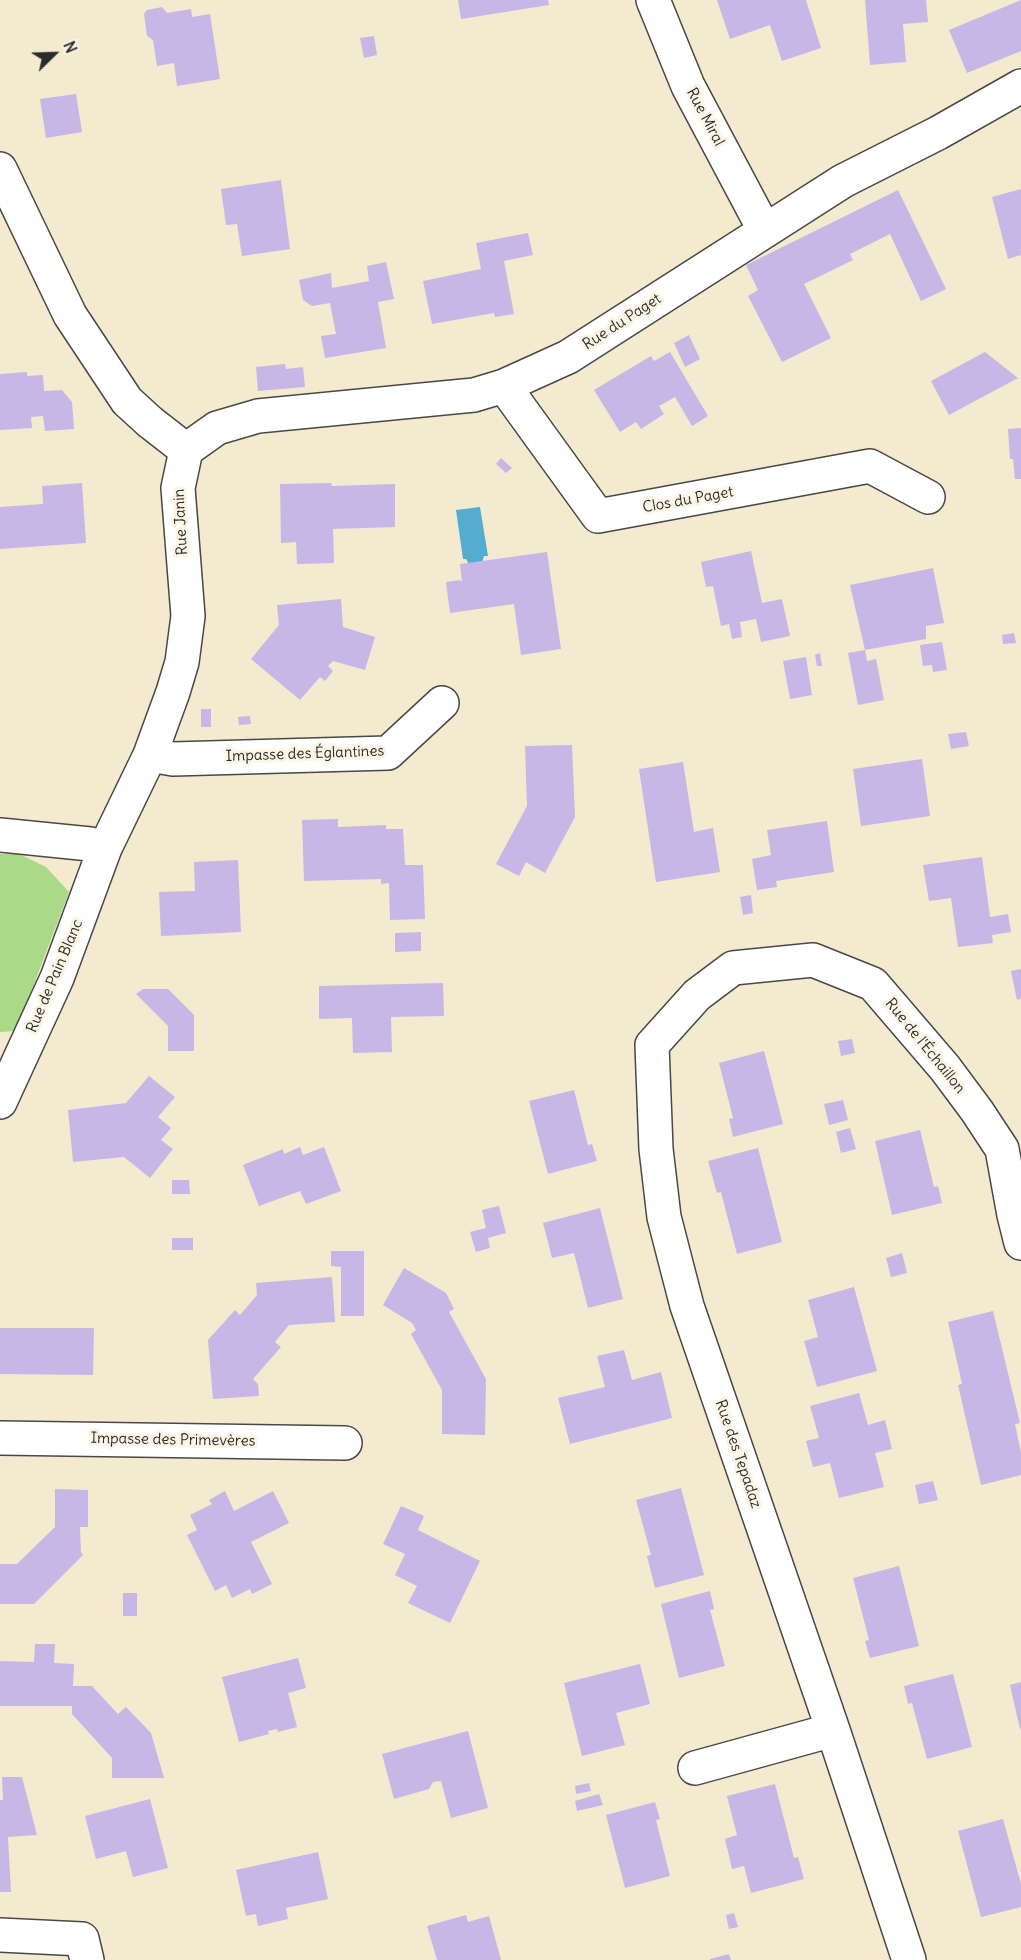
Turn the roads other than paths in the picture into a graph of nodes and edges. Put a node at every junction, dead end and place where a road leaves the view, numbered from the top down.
1 (653, 0) edge
2 (1021, 86) edge
3 (0, 169) edge
4 (766, 229) junction
5 (504, 386) junction
6 (186, 450) junction
7 (928, 497) dead end
8 (442, 703) dead end
9 (150, 754) junction
10 (0, 835) edge
11 (105, 848) junction
12 (734, 968) joint
13 (0, 1102) edge
14 (1021, 1243) edge
15 (0, 1438) edge
16 (345, 1443) dead end
17 (833, 1730) junction
18 (694, 1768) dead end
19 (0, 1935) edge
20 (87, 1960) edge
21 (909, 1960) edge

1 - 4 street, Rue Miral
2 - 4 street, Rue du Paget
3 - 6 street
4 - 5 street, Rue du Paget
5 - 6 street, Rue du Paget
5 - 7 street, Clos du Paget
6 - 9 street, Rue Janin
8 - 9 street, Impasse des Églantines
9 - 11 street, Rue Janin
10 - 11 street
11 - 13 street, Rue de Pain Blanc
12 - 14 street, Rue de l'Échaillon
12 - 17 street, Rue des Tepadaz
15 - 16 street, Impasse des Primevères
17 - 18 street
17 - 21 street, Rue des Tepadaz
19 - 20 street

